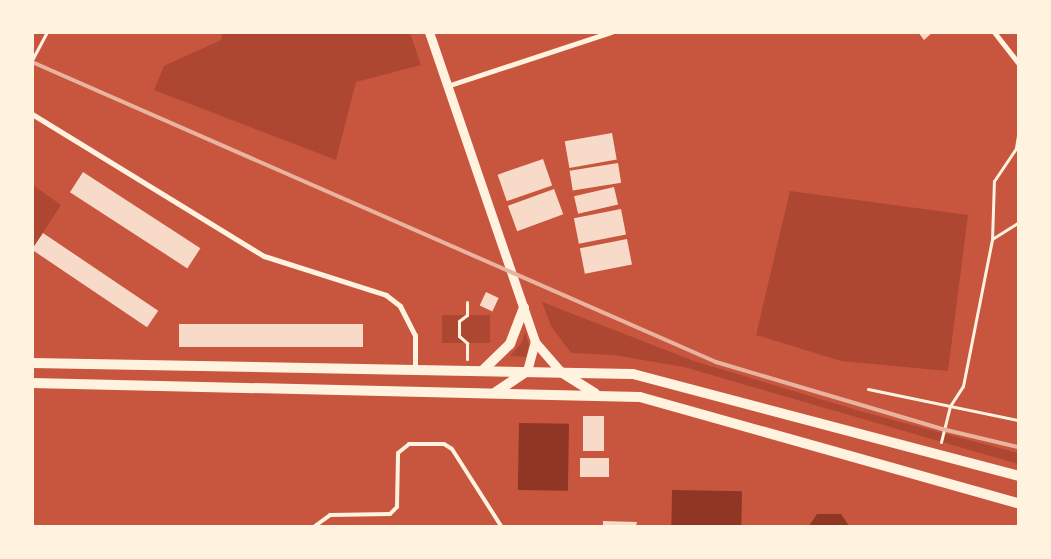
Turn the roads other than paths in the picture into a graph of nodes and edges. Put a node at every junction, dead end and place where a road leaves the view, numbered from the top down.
1 (429, 32) edge
2 (611, 32) edge
3 (994, 32) edge
4 (1018, 63) edge
5 (448, 86) junction
6 (32, 114) edge
7 (524, 308) junction
8 (535, 342) junction
9 (32, 363) edge
10 (416, 369) junction
11 (483, 370) junction
12 (527, 370) junction
13 (560, 371) junction
14 (32, 383) edge
15 (496, 392) junction
16 (597, 394) junction
17 (1018, 476) edge
18 (1018, 503) edge
19 (314, 526) edge
20 (501, 526) edge

1 - 5 street
2 - 5 street
3 - 4 street
5 - 7 street
6 - 10 street
7 - 8 street
7 - 11 main road
8 - 12 street
8 - 13 street
9 - 10 main road
10 - 11 main road
11 - 12 main road
12 - 13 main road
12 - 15 main road
13 - 16 main road
13 - 17 main road
14 - 15 main road
15 - 16 main road
16 - 18 main road
19 - 20 lane

